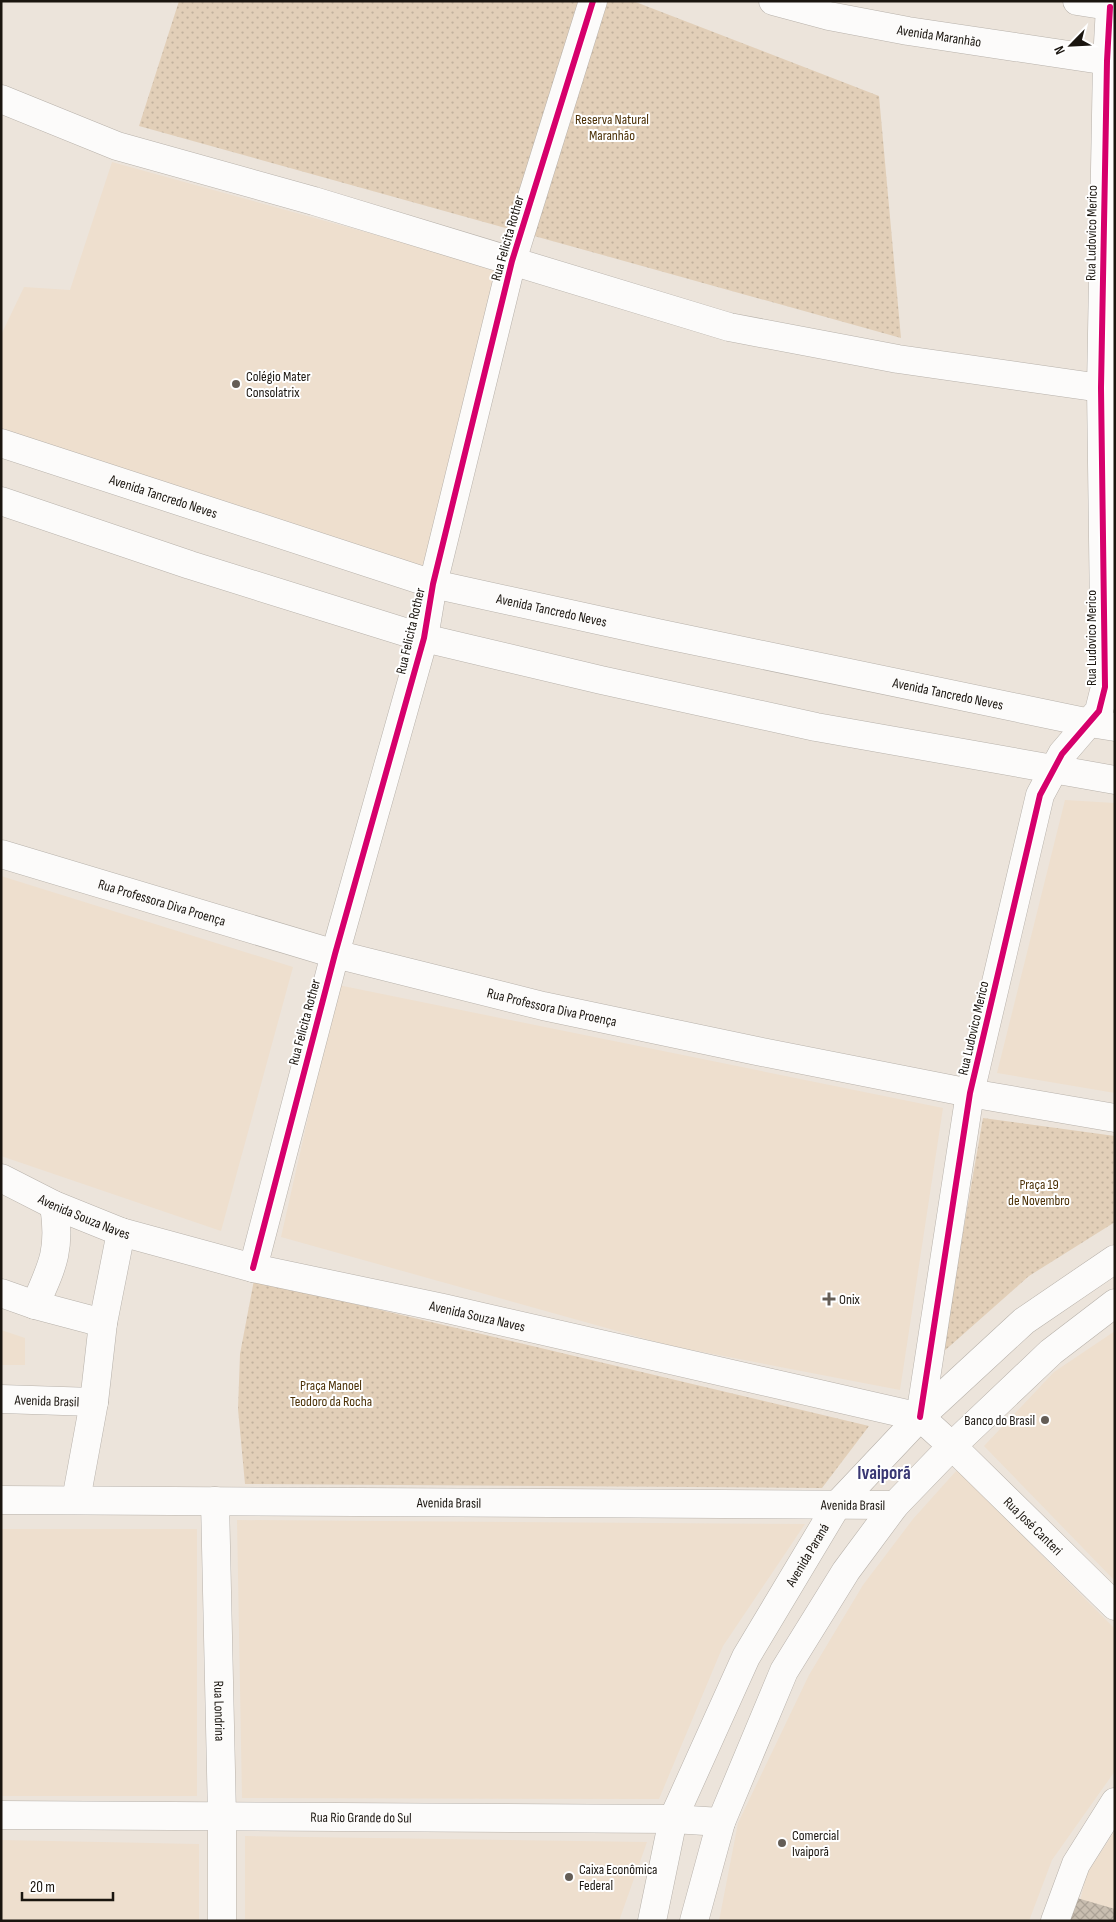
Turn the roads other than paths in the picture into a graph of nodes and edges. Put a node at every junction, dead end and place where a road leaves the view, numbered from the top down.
1 (593, 1) edge
2 (773, 1) edge
3 (1077, 1) edge
4 (1112, 7) edge
5 (1111, 62) edge
6 (1, 99) edge
7 (512, 261) junction
8 (1101, 388) junction
9 (1, 444) edge
10 (1, 501) edge
11 (433, 584) junction
12 (424, 638) junction
13 (1102, 725) edge
14 (1052, 770) junction
15 (1115, 780) edge
16 (1, 854) edge
17 (335, 954) junction
18 (970, 1093) junction
19 (1115, 1118) edge
20 (1, 1178) edge
21 (54, 1204) junction
22 (121, 1232) junction
23 (1115, 1258) edge
24 (253, 1268) junction
25 (1, 1293) edge
26 (1115, 1303) edge
27 (35, 1305) junction
28 (103, 1323) junction
29 (1, 1399) edge
30 (94, 1402) junction
31 (920, 1416) junction
32 (952, 1446) junction
33 (1, 1500) edge
34 (76, 1500) junction
35 (215, 1501) junction
36 (837, 1505) junction
37 (895, 1506) junction
38 (1115, 1606) edge
39 (1115, 1802) edge
40 (1, 1815) edge
41 (222, 1816) junction
42 (673, 1818) junction
43 (721, 1822) junction
44 (222, 1921) edge
45 (652, 1921) edge
46 (694, 1921) edge
47 (1055, 1921) edge

1 - 7 street, Rua Felicita Rother
2 - 5 street, Avenida Maranhão
3 - 4 street
4 - 5 street, Rua Ludovico Merico
5 - 8 street, Rua Ludovico Merico
6 - 7 street
7 - 8 street
7 - 11 street, Rua Felicita Rother
8 - 13 street, Rua Ludovico Merico
9 - 11 street, Avenida Tancredo Neves
10 - 12 street
11 - 12 street, Rua Felicita Rother
11 - 13 street, Avenida Tancredo Neves
12 - 14 street
12 - 17 street, Rua Felicita Rother
13 - 14 street, Rua Ludovico Merico
14 - 15 street
14 - 18 street, Rua Ludovico Merico
16 - 17 street, Rua Professora Diva Proença
17 - 18 street, Rua Professora Diva Proença
17 - 24 street, Rua Felicita Rother
18 - 19 street, Rua Professora Diva Proença
18 - 31 street, Rua Ludovico Merico
20 - 21 street, Avenida Souza Naves
21 - 22 street, Avenida Souza Naves
21 - 27 street
22 - 24 street, Avenida Souza Naves
22 - 28 street
23 - 31 street, Avenida Paraná
24 - 31 street, Avenida Souza Naves
25 - 27 street
26 - 32 street
27 - 28 street
28 - 30 street
29 - 30 street, Avenida Brasil
30 - 34 street
31 - 32 street
31 - 36 street, Avenida Paraná
32 - 37 street
32 - 38 street, Rua José Canteri
33 - 34 street, Avenida Brasil
34 - 35 street, Avenida Brasil
35 - 36 street, Avenida Brasil
35 - 41 street, Rua Londrina
36 - 37 street, Avenida Brasil
36 - 42 street, Avenida Paraná
37 - 43 street
39 - 47 street
40 - 41 street, Rua Rio Grande do Sul
41 - 42 street, Rua Rio Grande do Sul
41 - 44 street, Rua Londrina
42 - 43 street, Rua Rio Grande do Sul
42 - 45 street, Avenida Paraná
43 - 46 street

